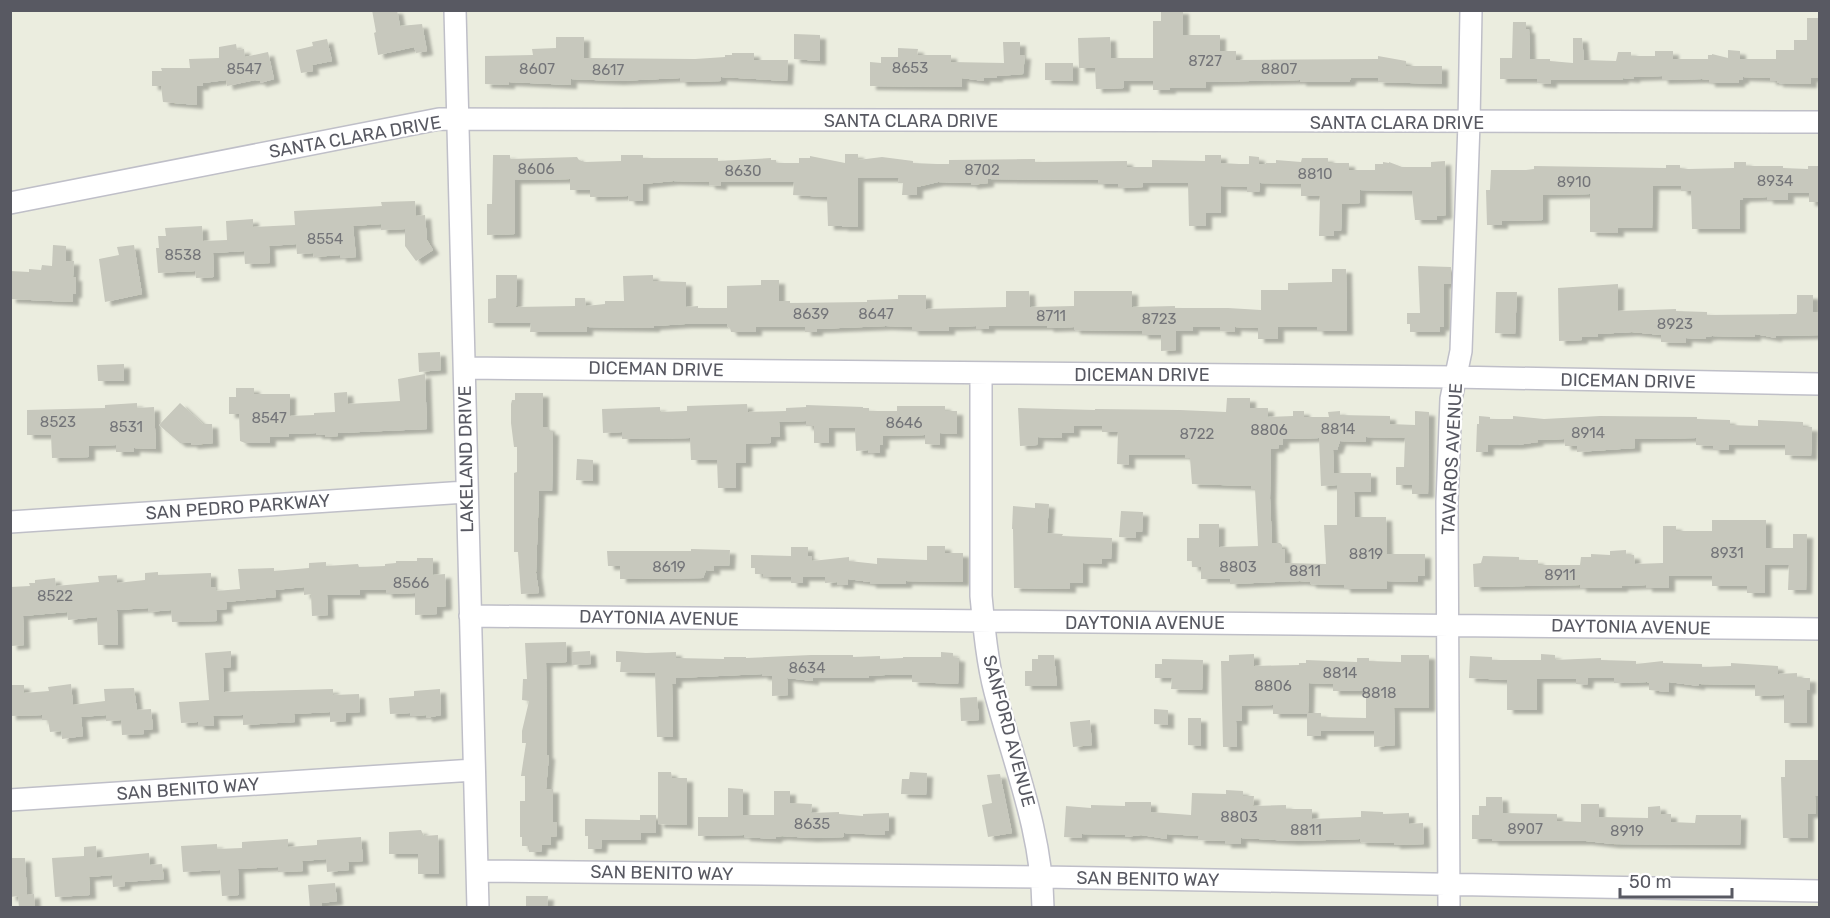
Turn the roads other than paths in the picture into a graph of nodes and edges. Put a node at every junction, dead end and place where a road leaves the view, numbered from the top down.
1 (455, 10) edge
2 (1471, 10) edge
3 (458, 120) junction
4 (1820, 122) edge
5 (1469, 123) junction
6 (10, 203) edge
7 (465, 368) junction
8 (981, 374) junction
9 (1454, 377) junction
10 (1820, 384) edge
11 (466, 492) junction
12 (10, 522) edge
13 (470, 616) junction
14 (983, 622) junction
15 (1449, 625) junction
16 (1820, 629) edge
17 (474, 770) junction
18 (10, 801) edge
19 (477, 871) junction
20 (1043, 877) junction
21 (1449, 885) junction
22 (1820, 891) edge
23 (478, 908) edge
24 (1043, 908) edge
25 (1449, 908) edge

1 - 3 street, LAKELAND DRIVE
2 - 5 street, TAVAROS AVENUE
3 - 5 street, SANTA CLARA DRIVE
3 - 6 street, SANTA CLARA DRIVE
3 - 7 street, LAKELAND DRIVE
4 - 5 street, SANTA CLARA DRIVE
5 - 9 street, TAVAROS AVENUE
7 - 8 street, DICEMAN DRIVE
7 - 11 street, LAKELAND DRIVE
8 - 9 street, DICEMAN DRIVE
8 - 14 street, SANFORD AVENUE
9 - 10 street, DICEMAN DRIVE
9 - 15 street, TAVAROS AVENUE
11 - 12 street, SAN PEDRO PARKWAY
11 - 13 street, LAKELAND DRIVE
13 - 14 street, DAYTONIA AVENUE
13 - 17 street, LAKELAND DRIVE
14 - 15 street, DAYTONIA AVENUE
14 - 20 street, SANFORD AVENUE
15 - 16 street, DAYTONIA AVENUE
15 - 21 street, TAVAROS AVENUE
17 - 18 street, SAN BENITO WAY
17 - 19 street, LAKELAND DRIVE
19 - 20 street, SAN BENITO WAY
19 - 23 street, LAKELAND DRIVE
20 - 21 street, SAN BENITO WAY
20 - 24 street, SANFORD AVENUE
21 - 22 street, SAN BENITO WAY
21 - 25 street, TAVAROS AVENUE

